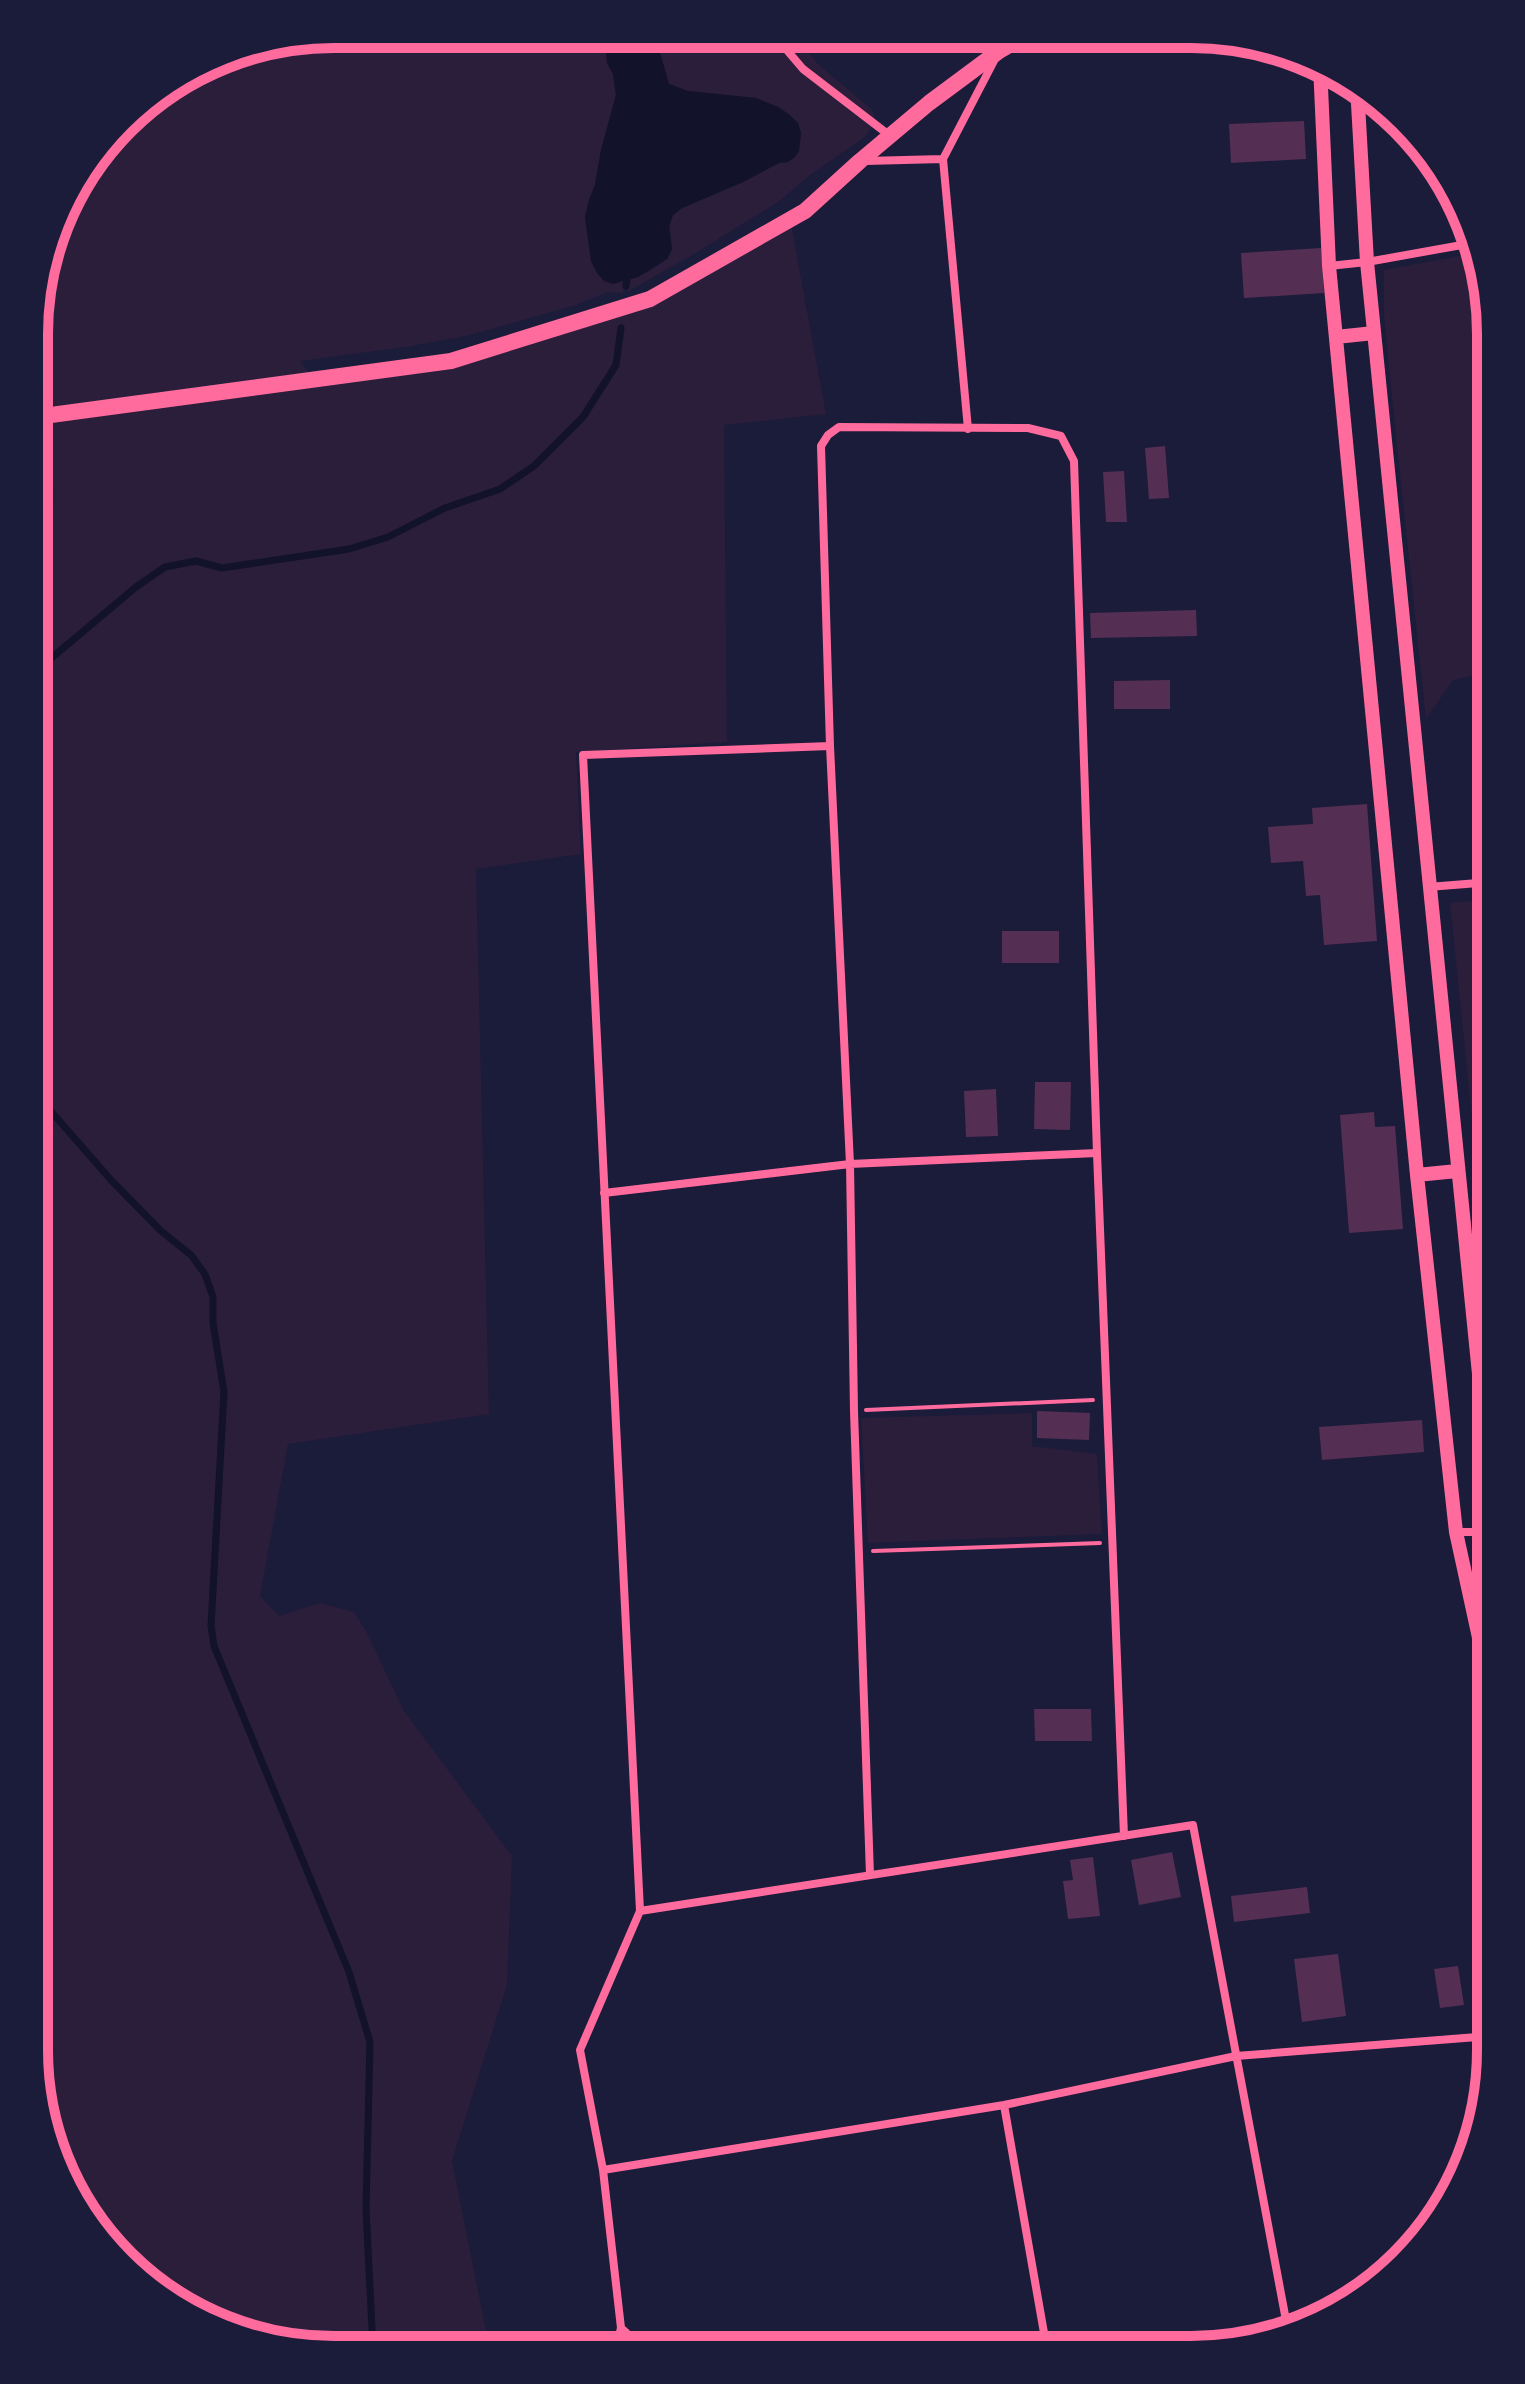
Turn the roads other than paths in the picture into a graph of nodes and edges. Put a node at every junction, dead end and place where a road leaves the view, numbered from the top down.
1 (785, 48) edge
2 (996, 48) edge
3 (1004, 48) edge
4 (999, 51) junction
5 (1321, 78) edge
6 (1358, 102) edge
7 (890, 136) junction
8 (943, 159) junction
9 (860, 161) junction
10 (1463, 245) edge
11 (1367, 262) junction
12 (1329, 266) junction
13 (1374, 333) junction
14 (1336, 337) junction
15 (48, 415) edge
16 (968, 429) junction
17 (830, 746) junction
18 (1477, 883) edge
19 (1428, 887) junction
20 (1097, 1153) junction
21 (850, 1164) junction
22 (1457, 1171) junction
23 (1417, 1175) junction
24 (604, 1193) junction
25 (1477, 1360) edge
26 (1456, 1532) junction
27 (1477, 1532) edge
28 (1477, 1628) edge
29 (1124, 1836) junction
30 (870, 1875) junction
31 (640, 1911) junction
32 (1477, 2037) edge
33 (1236, 2056) junction
34 (1004, 2105) junction
35 (603, 2170) junction
36 (1286, 2320) edge
37 (621, 2328) junction
38 (1045, 2335) joint
39 (619, 2336) edge
40 (630, 2336) edge
41 (1040, 2336) edge

1 - 7 street
2 - 4 lane
3 - 4 main road
4 - 7 main road
4 - 8 street
5 - 12 street
6 - 11 street
7 - 9 main road
8 - 9 street
8 - 16 street
9 - 15 main road
10 - 11 street
11 - 12 street
11 - 13 street
12 - 14 street
13 - 14 street
13 - 19 street
14 - 23 street
16 - 17 street
16 - 20 street
17 - 21 street
17 - 24 street
18 - 19 street
19 - 22 street
20 - 21 street
20 - 29 street
21 - 24 street
21 - 30 street
22 - 23 street
22 - 25 street
23 - 26 street
24 - 31 street
26 - 27 street
26 - 28 street
29 - 30 street
29 - 33 street
30 - 31 street
31 - 35 street
32 - 33 street
33 - 34 street
33 - 36 street
34 - 35 street
34 - 38 street
35 - 37 street
37 - 39 street
37 - 40 street
38 - 41 street

